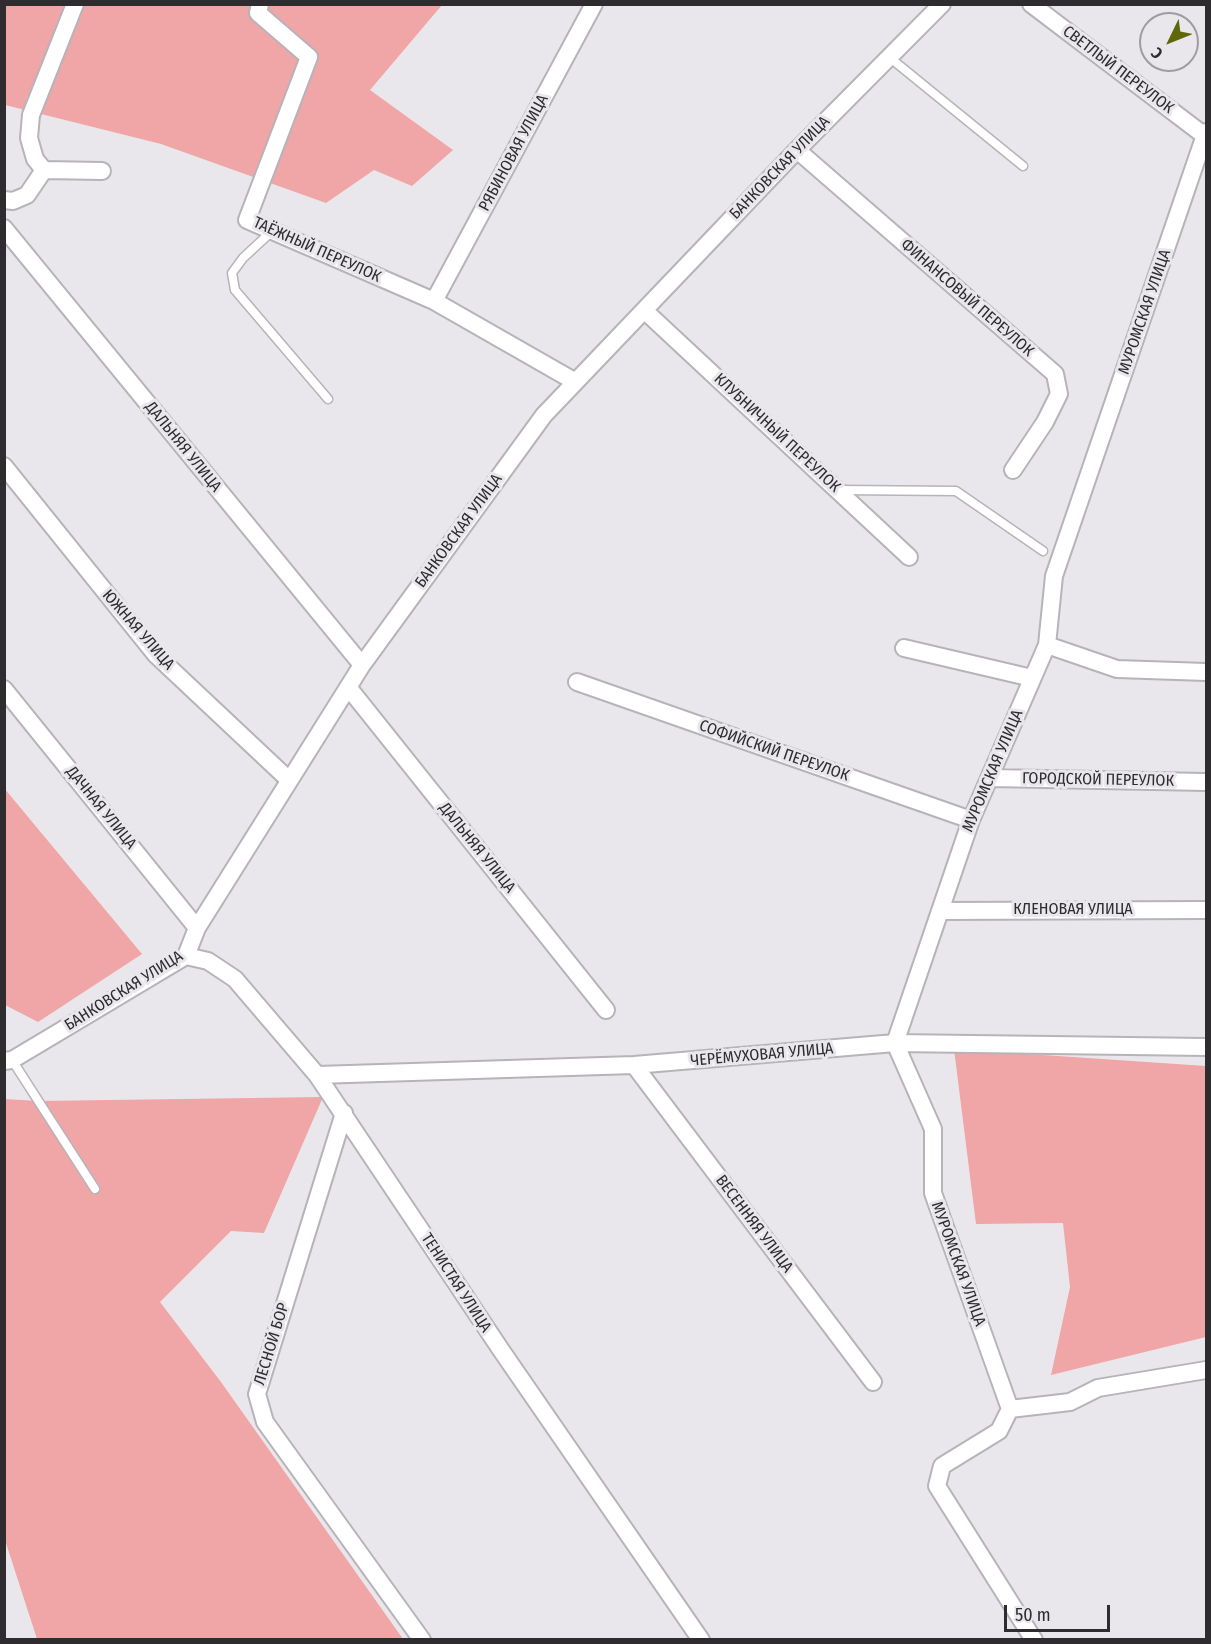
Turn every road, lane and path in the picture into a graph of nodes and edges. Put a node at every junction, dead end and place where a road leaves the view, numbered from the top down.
1 (75, 4) edge
2 (260, 4) edge
3 (594, 4) edge
4 (942, 4) edge
5 (1031, 4) edge
6 (889, 57) junction
7 (1206, 134) edge
8 (797, 150) junction
9 (1023, 166) dead end
10 (44, 170) junction
11 (102, 171) dead end
12 (4, 200) edge
13 (4, 228) edge
14 (271, 232) junction
15 (434, 301) junction
16 (645, 310) junction
17 (574, 381) junction
18 (328, 399) dead end
19 (4, 466) edge
20 (1013, 470) dead end
21 (839, 490) junction
22 (1043, 551) dead end
23 (909, 557) dead end
24 (1047, 645) junction
25 (904, 648) dead end
26 (362, 664) junction
27 (1206, 672) edge
28 (1032, 678) junction
29 (577, 682) dead end
30 (348, 687) junction
31 (4, 689) edge
32 (990, 778) junction
33 (289, 780) junction
34 (1206, 782) edge
35 (971, 820) junction
36 (1206, 910) edge
37 (940, 911) junction
38 (197, 927) junction
39 (186, 956) junction
40 (606, 1010) dead end
41 (896, 1043) junction
42 (1206, 1047) edge
43 (8, 1061) edge
44 (634, 1065) junction
45 (317, 1075) junction
46 (344, 1113) junction
47 (95, 1189) dead end
48 (1206, 1370) edge
49 (873, 1382) dead end
50 (1010, 1409) junction
51 (422, 1640) edge
52 (701, 1640) edge
53 (1034, 1640) edge

1 - 10 street
2 - 14 street, ТАЁЖНЫЙ ПЕРЕУЛОК
3 - 15 street, РЯБИНОВАЯ УЛИЦА
4 - 6 street, БАНКОВСКАЯ УЛИЦА
5 - 7 street, СВЕТЛЫЙ ПЕРЕУЛОК
6 - 8 street, БАНКОВСКАЯ УЛИЦА
6 - 9 lane
7 - 24 street, МУРОМСКАЯ УЛИЦА
8 - 16 street, БАНКОВСКАЯ УЛИЦА
8 - 20 street, ФИНАНСОВЫЙ ПЕРЕУЛОК
10 - 11 street
10 - 12 street
13 - 26 street, ДАЛЬНЯЯ УЛИЦА
14 - 15 street, ТАЁЖНЫЙ ПЕРЕУЛОК
14 - 18 lane
15 - 17 street, ТАЁЖНЫЙ ПЕРЕУЛОК
16 - 17 street, БАНКОВСКАЯ УЛИЦА
16 - 21 street, КЛУБНИЧНЫЙ ПЕРЕУЛОК
17 - 26 street, БАНКОВСКАЯ УЛИЦА
19 - 33 street, ЮЖНАЯ УЛИЦА
21 - 22 lane
21 - 23 street, КЛУБНИЧНЫЙ ПЕРЕУЛОК
24 - 27 street
24 - 28 street, МУРОМСКАЯ УЛИЦА
25 - 28 street
26 - 30 street, БАНКОВСКАЯ УЛИЦА
28 - 32 street, МУРОМСКАЯ УЛИЦА
29 - 35 street, СОФИЙСКИЙ ПЕРЕУЛОК
30 - 33 street, БАНКОВСКАЯ УЛИЦА
30 - 40 street, ДАЛЬНЯЯ УЛИЦА
31 - 38 street, ДАЧНАЯ УЛИЦА
32 - 34 street, ГОРОДСКОЙ ПЕРЕУЛОК
32 - 35 street, МУРОМСКАЯ УЛИЦА
33 - 38 street, БАНКОВСКАЯ УЛИЦА
35 - 37 street, МУРОМСКАЯ УЛИЦА
36 - 37 street, КЛЕНОВАЯ УЛИЦА
37 - 41 street, МУРОМСКАЯ УЛИЦА
38 - 39 street, БАНКОВСКАЯ УЛИЦА
39 - 43 street, БАНКОВСКАЯ УЛИЦА
39 - 45 street, ТЕНИСТАЯ УЛИЦА
41 - 42 street, ЧЕРЁМУХОВАЯ УЛИЦА
41 - 44 street, ЧЕРЁМУХОВАЯ УЛИЦА
41 - 50 street, МУРОМСКАЯ УЛИЦА
43 - 47 lane
44 - 45 street, ЧЕРЁМУХОВАЯ УЛИЦА
44 - 49 street, ВЕСЕННЯЯ УЛИЦА
45 - 46 street, ТЕНИСТАЯ УЛИЦА
46 - 51 street, ЛЕСНОЙ БОР
46 - 52 street, ТЕНИСТАЯ УЛИЦА
48 - 50 street
50 - 53 street

